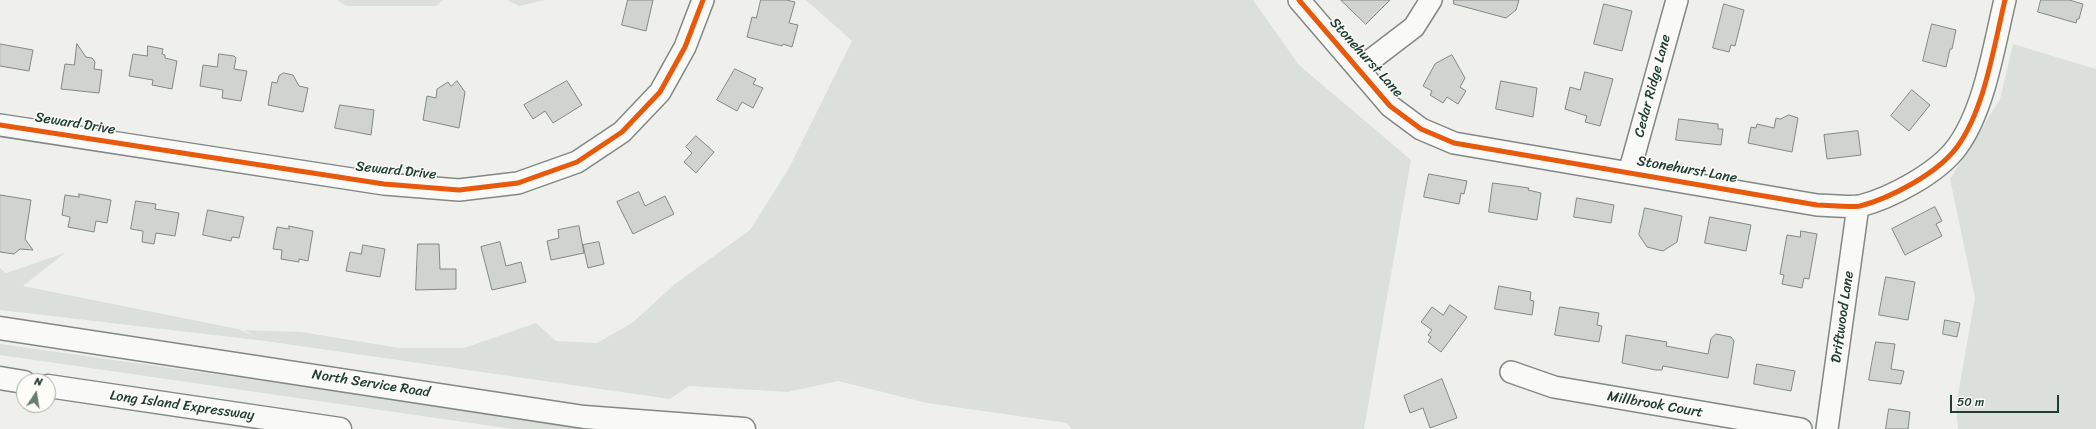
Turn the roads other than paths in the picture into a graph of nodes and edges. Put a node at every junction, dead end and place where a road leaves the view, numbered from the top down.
1 (703, 0) edge
2 (1298, 0) edge
3 (1431, 0) edge
4 (1676, 0) edge
5 (2005, 0) edge
6 (1359, 70) junction
7 (0, 125) edge
8 (1629, 173) junction
9 (1858, 206) junction
10 (0, 328) edge
11 (1511, 372) dead end
12 (0, 378) edge
13 (16, 381) edge
14 (56, 387) edge
15 (340, 429) edge
16 (744, 429) edge
17 (1802, 429) edge
18 (1827, 429) edge

1 - 7 street, Seward Drive
2 - 6 street, Stonehurst Lane
3 - 6 street
4 - 8 street, Cedar Ridge Lane
5 - 9 street, Stonehurst Lane
6 - 8 street, Stonehurst Lane
8 - 9 street, Stonehurst Lane
9 - 18 street, Driftwood Lane
10 - 16 main road, North Service Road
11 - 17 street, Millbrook Court
12 - 13 main road
14 - 15 main road, Long Island Expressway

